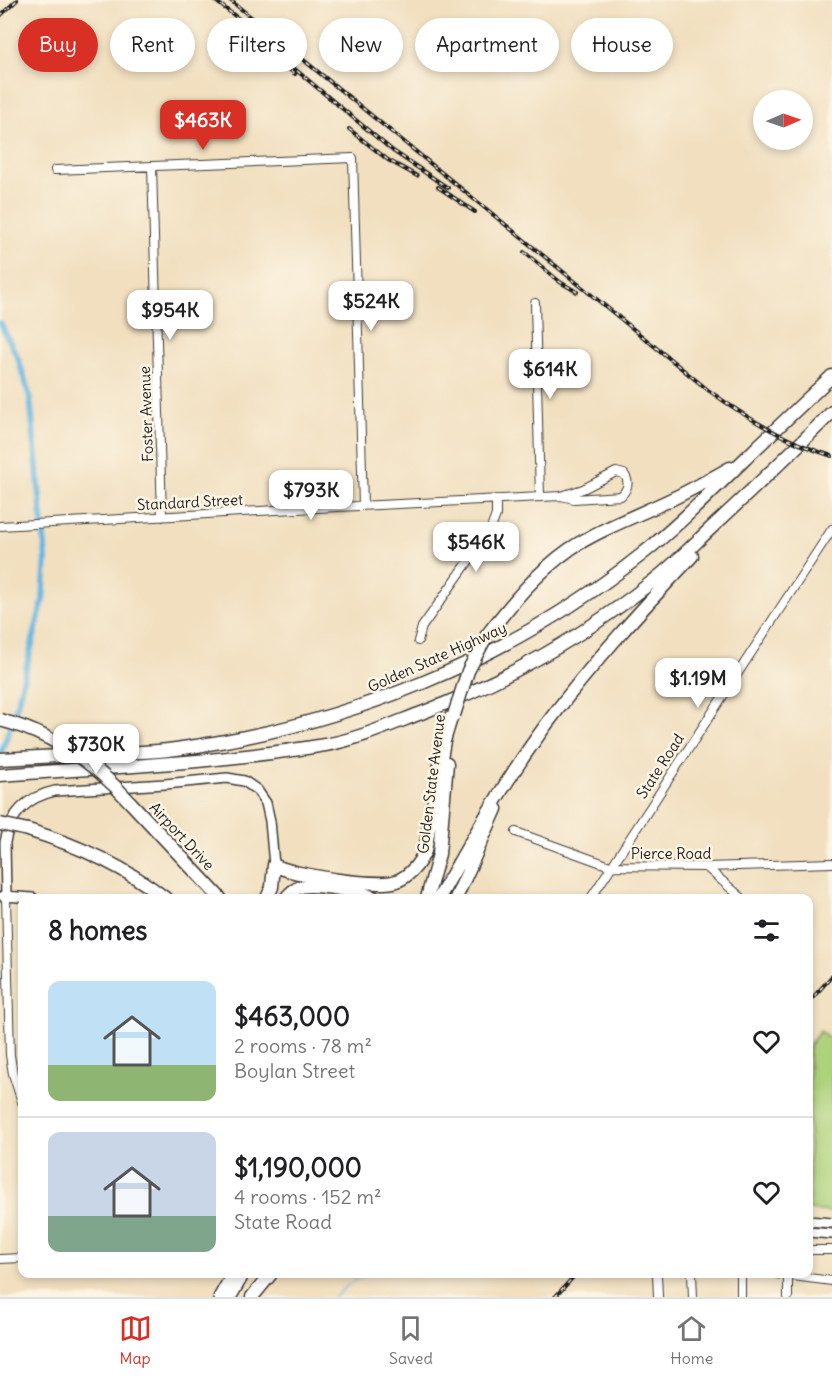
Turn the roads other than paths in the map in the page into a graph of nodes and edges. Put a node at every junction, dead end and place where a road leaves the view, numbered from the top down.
1 (152, 166) junction
2 (55, 170) dead end
3 (535, 303) dead end
4 (832, 376) edge
5 (832, 412) edge
6 (744, 460) junction
7 (765, 479) junction
8 (561, 496) junction
9 (540, 497) junction
10 (496, 499) junction
11 (363, 506) junction
12 (162, 517) junction
13 (0, 526) edge
14 (832, 529) edge
15 (418, 641) dead end
16 (453, 715) junction
17 (0, 720) edge
18 (0, 759) edge
19 (0, 775) edge
20 (507, 781) junction
21 (0, 824) edge
22 (516, 832) dead end
23 (183, 858) junction
24 (832, 863) edge
25 (274, 865) junction
26 (610, 866) junction
27 (706, 867) junction
28 (159, 894) edge
29 (216, 894) edge
30 (224, 894) edge
31 (269, 894) edge
32 (278, 894) edge
33 (290, 894) edge
34 (362, 894) edge
35 (428, 894) edge
36 (441, 894) edge
37 (458, 894) edge
38 (593, 894) edge
39 (737, 894) edge
40 (3, 896) edge
41 (18, 897) edge
42 (18, 1088) edge
43 (813, 1221) edge
44 (832, 1222) edge
45 (813, 1232) edge
46 (832, 1234) edge
47 (813, 1250) edge
48 (832, 1251) edge
49 (18, 1258) edge
50 (0, 1259) edge
51 (224, 1278) edge
52 (230, 1278) edge
53 (241, 1278) edge
54 (268, 1278) edge
55 (657, 1278) edge
56 (692, 1278) edge
57 (741, 1278) edge
58 (788, 1278) edge
59 (810, 1278) edge
60 (832, 1281) edge
61 (217, 1297) edge
62 (230, 1297) edge
63 (252, 1297) edge
64 (658, 1297) edge
65 (693, 1297) edge
66 (741, 1297) edge
67 (788, 1297) edge

1 - 2 street
1 - 11 street
1 - 12 street, Foster Avenue
3 - 9 street
4 - 6 highway, Golden State Highway
5 - 7 highway
6 - 16 highway, bridge
6 - 18 highway, Golden State Highway
7 - 19 highway
7 - 20 highway
8 - 8 street, Standard Street
8 - 9 street, Standard Street
9 - 10 street, Standard Street
10 - 11 street, Standard Street
10 - 15 street
11 - 12 street, Standard Street
12 - 13 street, Standard Street
14 - 26 street, State Road
16 - 25 highway
16 - 35 highway, Golden State Avenue
17 - 23 highway, Airport Drive, bridge
20 - 36 highway
20 - 37 highway
21 - 28 highway, bridge
22 - 26 street, Pierce Road
23 - 29 highway, Airport Drive
23 - 30 highway
24 - 27 street, Pierce Road
25 - 31 highway
25 - 32 highway
25 - 40 main road
26 - 27 street, Pierce Road
26 - 38 street, State Road
27 - 39 street
33 - 34 highway
40 - 41 main road
40 - 42 street
43 - 44 main road
45 - 46 main road
47 - 48 street
49 - 50 street
51 - 61 highway
52 - 61 highway
53 - 62 highway
54 - 63 highway
55 - 64 street
56 - 65 street
57 - 66 street
58 - 67 street
59 - 60 street

